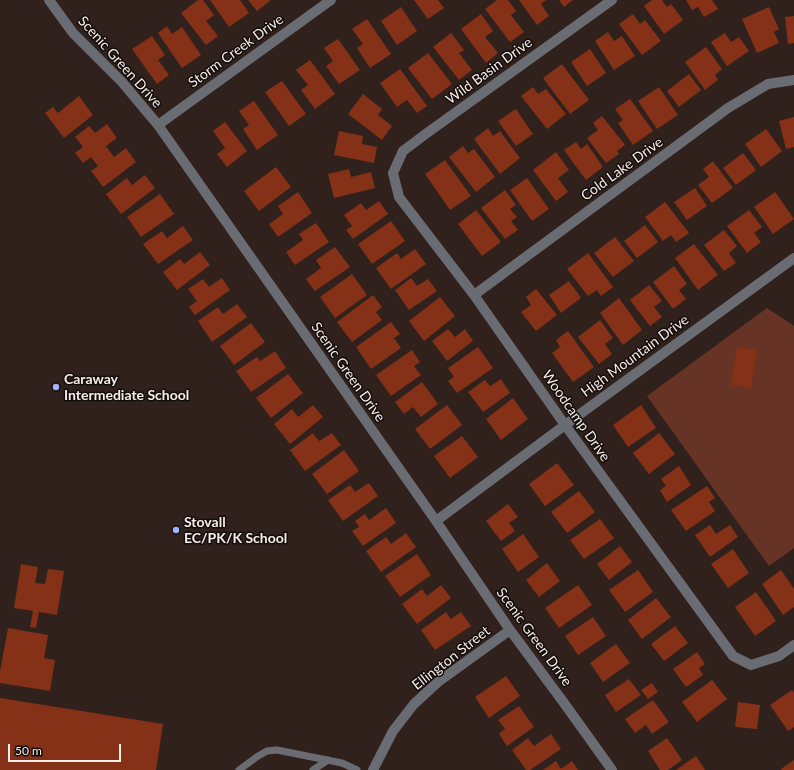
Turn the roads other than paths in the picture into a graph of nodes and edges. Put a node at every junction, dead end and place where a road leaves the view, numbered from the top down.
1 (49, 0) edge
2 (331, 0) edge
3 (612, 0) edge
4 (794, 80) edge
5 (158, 125) junction
6 (393, 173) joint
7 (794, 258) edge
8 (474, 295) junction
9 (565, 425) junction
10 (436, 521) junction
11 (510, 630) junction
12 (794, 645) edge
13 (328, 760) junction
14 (238, 770) edge
15 (313, 770) edge
16 (357, 770) edge
17 (373, 770) edge
18 (612, 770) edge

1 - 5 street, Scenic Green Drive
2 - 5 street, Storm Creek Drive
3 - 6 street, Wild Basin Drive
4 - 8 street, Cold Lake Drive
5 - 10 street, Scenic Green Drive
6 - 8 street, Woodcamp Drive
7 - 9 street, High Mountain Drive
8 - 9 street, Woodcamp Drive
9 - 10 street, High Mountain Drive
9 - 12 street, Woodcamp Drive
10 - 11 street, Scenic Green Drive
11 - 17 street, Ellington Street
11 - 18 street, Scenic Green Drive
13 - 14 lane
13 - 15 lane
13 - 16 lane

